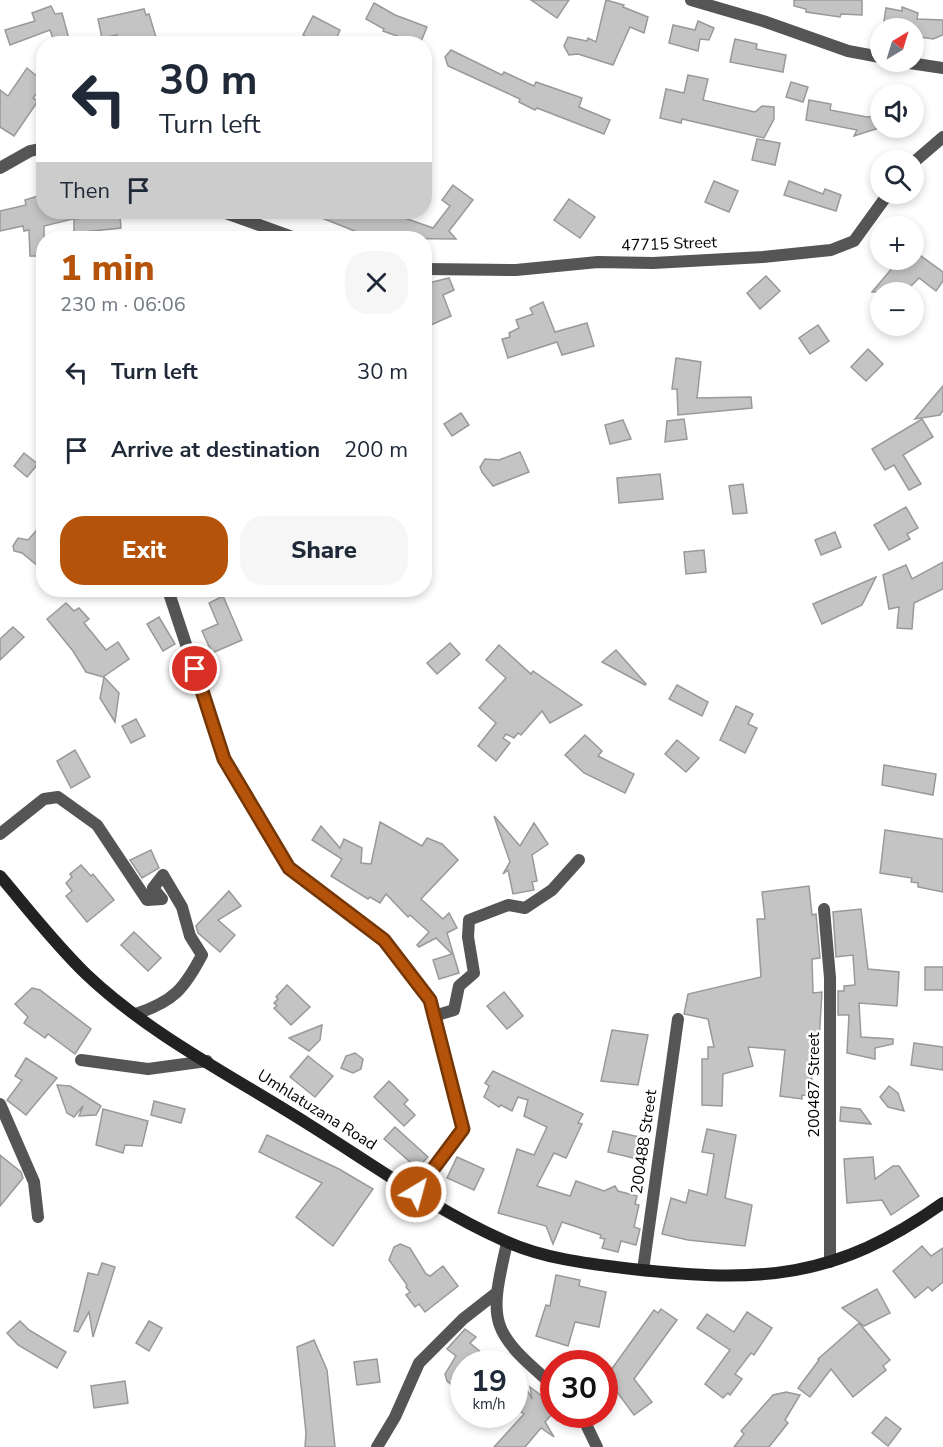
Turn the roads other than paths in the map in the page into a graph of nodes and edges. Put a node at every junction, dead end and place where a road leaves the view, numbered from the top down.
1 (691, 0) edge
2 (870, 55) edge
3 (924, 65) edge
4 (943, 68) edge
5 (943, 136) edge
6 (36, 150) edge
7 (924, 153) edge
8 (0, 168) edge
9 (881, 204) edge
10 (243, 219) edge
11 (276, 231) edge
12 (432, 269) edge
13 (170, 597) edge
14 (0, 834) edge
15 (579, 860) dead end
16 (0, 877) edge
17 (824, 909) dead end
18 (136, 1014) junction
19 (434, 1016) junction
20 (678, 1019) dead end
21 (81, 1060) dead end
22 (207, 1061) junction
23 (0, 1104) edge
24 (416, 1192) junction
25 (943, 1203) edge
26 (38, 1217) dead end
27 (507, 1243) junction
28 (831, 1262) junction
29 (643, 1270) junction
30 (495, 1294) junction
31 (540, 1374) edge
32 (588, 1428) edge
33 (377, 1447) edge
34 (597, 1447) edge

1 - 2 street
3 - 4 street
5 - 7 street
6 - 8 street
9 - 12 street, 47715 Street
10 - 11 street
13 - 19 street
14 - 18 street
15 - 19 street
16 - 18 street, Umhlatuzana Road
17 - 28 street, 200487 Street
18 - 22 street, Umhlatuzana Road
19 - 24 street
20 - 29 street, 200488 Street
21 - 22 street
22 - 24 street, Umhlatuzana Road
23 - 26 street
24 - 27 street, Umhlatuzana Road
25 - 28 street, Umhlatuzana Road
27 - 29 street, Umhlatuzana Road
27 - 30 street
28 - 29 street, Umhlatuzana Road
30 - 31 street
30 - 33 street
32 - 34 street

